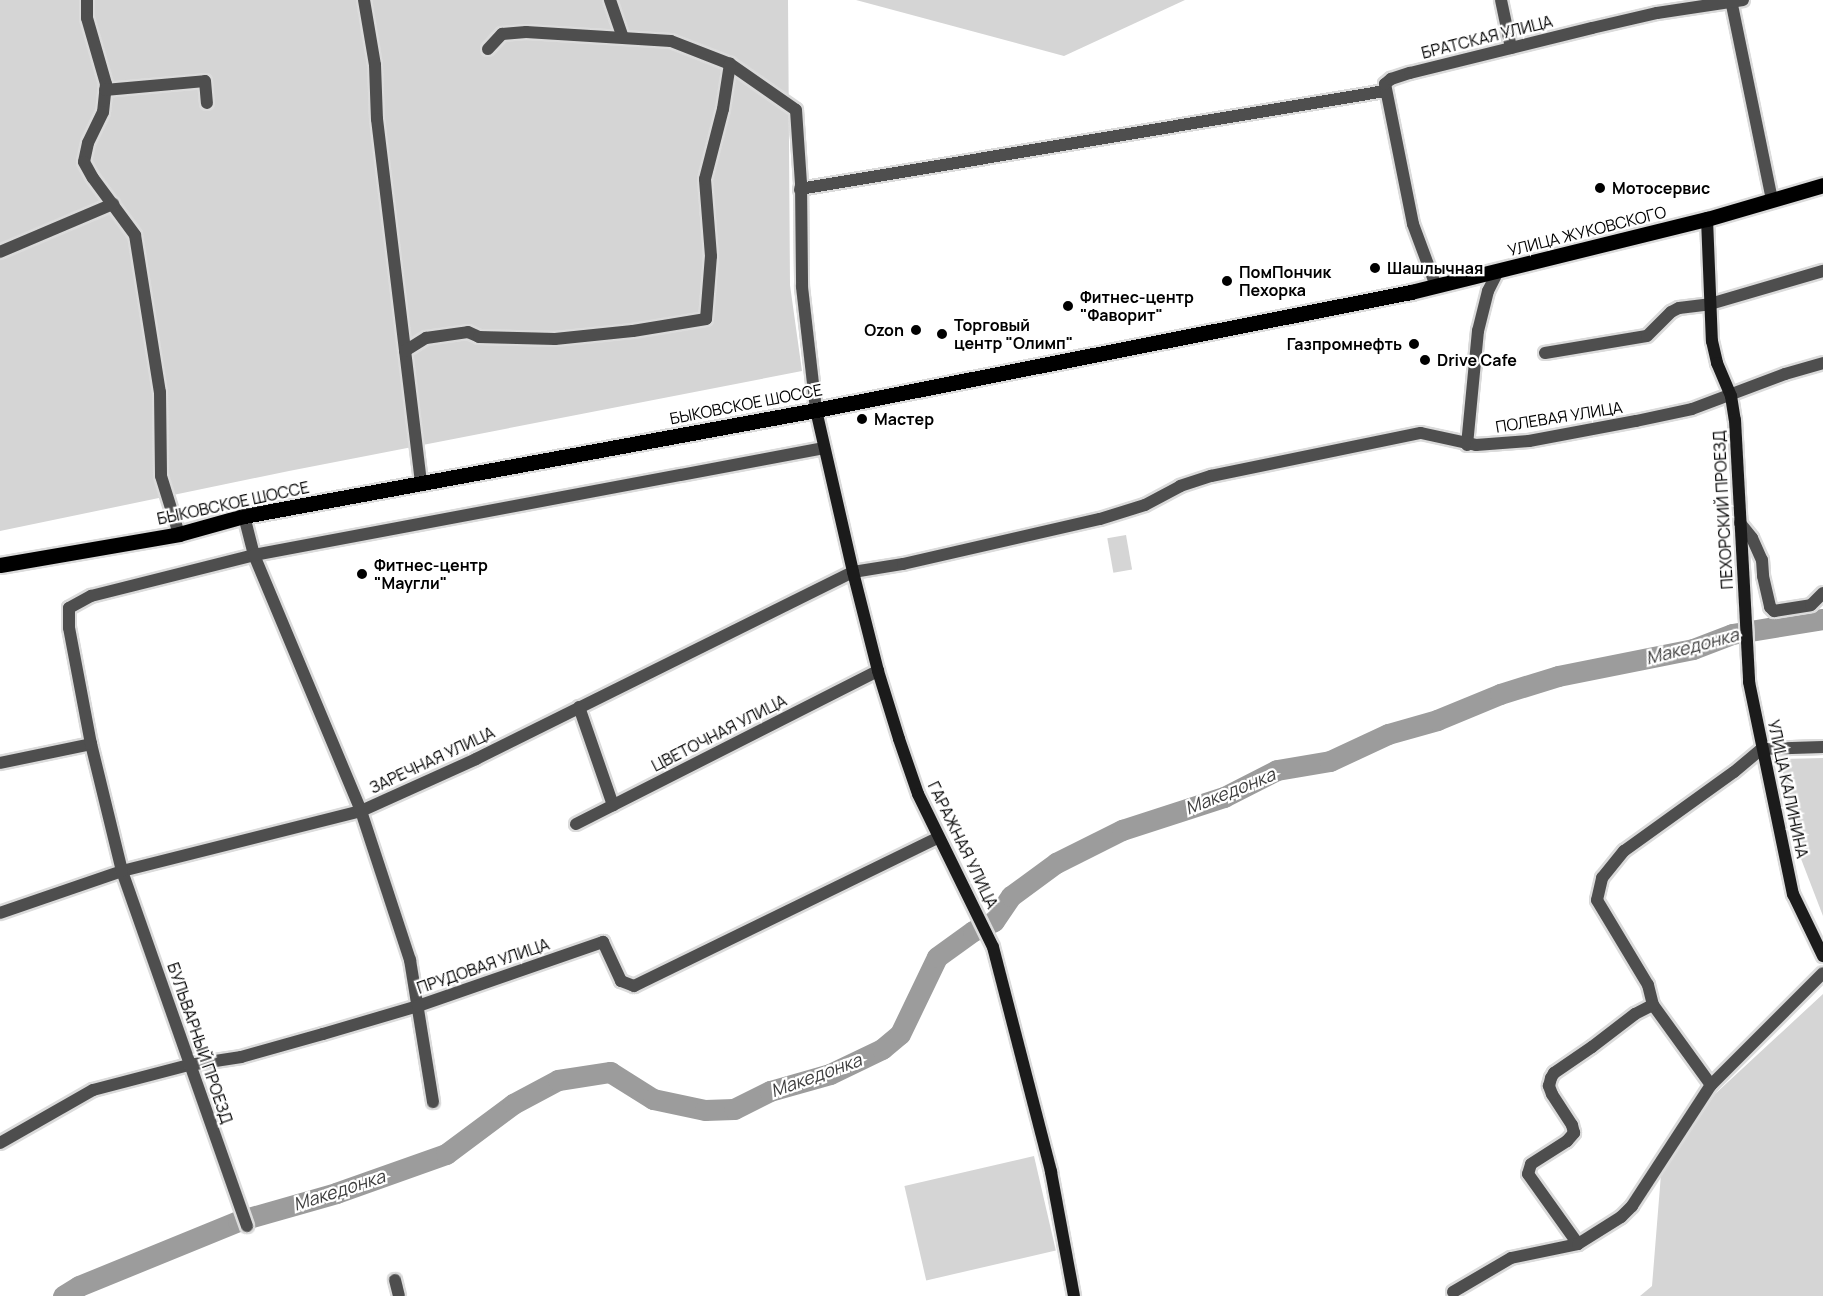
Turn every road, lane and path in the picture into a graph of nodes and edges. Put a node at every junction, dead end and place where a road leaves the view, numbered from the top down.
1 (87, 0) edge
2 (364, 0) edge
3 (610, 0) edge
4 (1501, 0) edge
5 (1735, 1) edge
6 (623, 37) junction
7 (1511, 48) junction
8 (488, 49) dead end
9 (730, 64) junction
10 (105, 90) junction
11 (1384, 91) junction
12 (207, 103) dead end
13 (1823, 185) edge
14 (800, 189) junction
15 (1773, 199) junction
16 (112, 204) junction
17 (1707, 219) junction
18 (0, 252) edge
19 (1823, 271) edge
20 (1498, 272) junction
21 (1436, 286) junction
22 (1710, 304) junction
23 (405, 351) junction
24 (1545, 353) dead end
25 (1823, 363) edge
26 (1731, 396) junction
27 (816, 410) junction
28 (1467, 445) junction
29 (824, 448) junction
30 (421, 484) junction
31 (244, 516) junction
32 (1740, 523) junction
33 (178, 534) junction
34 (254, 555) junction
35 (0, 565) edge
36 (853, 572) junction
37 (1823, 593) edge
38 (1745, 623) joint
39 (878, 671) junction
40 (579, 707) junction
41 (91, 744) junction
42 (1823, 747) edge
43 (1761, 749) junction
44 (0, 763) edge
45 (613, 805) junction
46 (361, 812) junction
47 (576, 824) dead end
48 (938, 838) junction
49 (122, 871) junction
50 (0, 913) edge
51 (1823, 956) edge
52 (1823, 973) edge
53 (1653, 1005) junction
54 (418, 1006) junction
55 (189, 1065) junction
56 (1711, 1085) junction
57 (433, 1102) dead end
58 (0, 1143) edge
59 (247, 1226) dead end
60 (1578, 1244) junction
61 (395, 1280) dead end
62 (1453, 1292) dead end
63 (399, 1296) edge
64 (1074, 1296) edge

1 - 10 street
2 - 23 street
3 - 6 street
4 - 7 street
5 - 7 street, БРАТСКАЯ УЛИЦА
5 - 15 street
6 - 8 street
6 - 9 street
7 - 11 street, БРАТСКАЯ УЛИЦА
9 - 14 street
9 - 23 street
10 - 12 street
10 - 16 street
11 - 14 street
11 - 21 street
13 - 15 main road, УЛИЦА ЖУКОВСКОГО
14 - 27 street
15 - 17 main road, УЛИЦА ЖУКОВСКОГО
16 - 18 street
16 - 33 street
17 - 20 main road, УЛИЦА ЖУКОВСКОГО
17 - 22 street, ПЕХОРСКИЙ ПРОЕЗД
19 - 22 street
20 - 21 main road, БЫКОВСКОЕ ШОССЕ
20 - 28 street, ПОЛЕВАЯ УЛИЦА
21 - 27 main road, БЫКОВСКОЕ ШОССЕ
22 - 24 street
22 - 26 street, ПЕХОРСКИЙ ПРОЕЗД
23 - 30 street
25 - 26 street, ПОЛЕВАЯ УЛИЦА
26 - 28 street, ПОЛЕВАЯ УЛИЦА
26 - 32 street, ПЕХОРСКИЙ ПРОЕЗД
27 - 29 street, ГАРАЖНАЯ УЛИЦА
27 - 30 main road, БЫКОВСКОЕ ШОССЕ
28 - 36 street, ЗАРЕЧНАЯ УЛИЦА
29 - 34 street
29 - 36 street, ГАРАЖНАЯ УЛИЦА
30 - 31 main road, БЫКОВСКОЕ ШОССЕ
31 - 33 main road, БЫКОВСКОЕ ШОССЕ
31 - 34 street
32 - 37 street
32 - 38 street, ПЕХОРСКИЙ ПРОЕЗД
33 - 35 main road, БЫКОВСКОЕ ШОССЕ
34 - 41 street, БУЛЬВАРНЫЙ ПРОЕЗД
34 - 46 street
36 - 39 street, ГАРАЖНАЯ УЛИЦА
36 - 40 street, ЗАРЕЧНАЯ УЛИЦА
38 - 43 street, УЛИЦА КАЛИНИНА
39 - 45 street, ЦВЕТОЧНАЯ УЛИЦА
39 - 48 street, ГАРАЖНАЯ УЛИЦА
40 - 45 street
40 - 46 street, ЗАРЕЧНАЯ УЛИЦА
41 - 44 street
41 - 49 street, БУЛЬВАРНЫЙ ПРОЕЗД
42 - 43 street
43 - 51 street, УЛИЦА КАЛИНИНА
43 - 53 street
45 - 47 street, ЦВЕТОЧНАЯ УЛИЦА
46 - 49 street, ЗАРЕЧНАЯ УЛИЦА
46 - 54 street
48 - 54 street, ПРУДОВАЯ УЛИЦА
48 - 64 street, ГАРАЖНАЯ УЛИЦА
49 - 50 street, ЗАРЕЧНАЯ УЛИЦА
49 - 55 street, БУЛЬВАРНЫЙ ПРОЕЗД
52 - 56 street
53 - 56 street
53 - 60 street
54 - 55 street, ПРУДОВАЯ УЛИЦА
54 - 57 street
55 - 58 street, ПРУДОВАЯ УЛИЦА
55 - 59 street, БУЛЬВАРНЫЙ ПРОЕЗД
56 - 60 street
60 - 62 street
61 - 63 street

